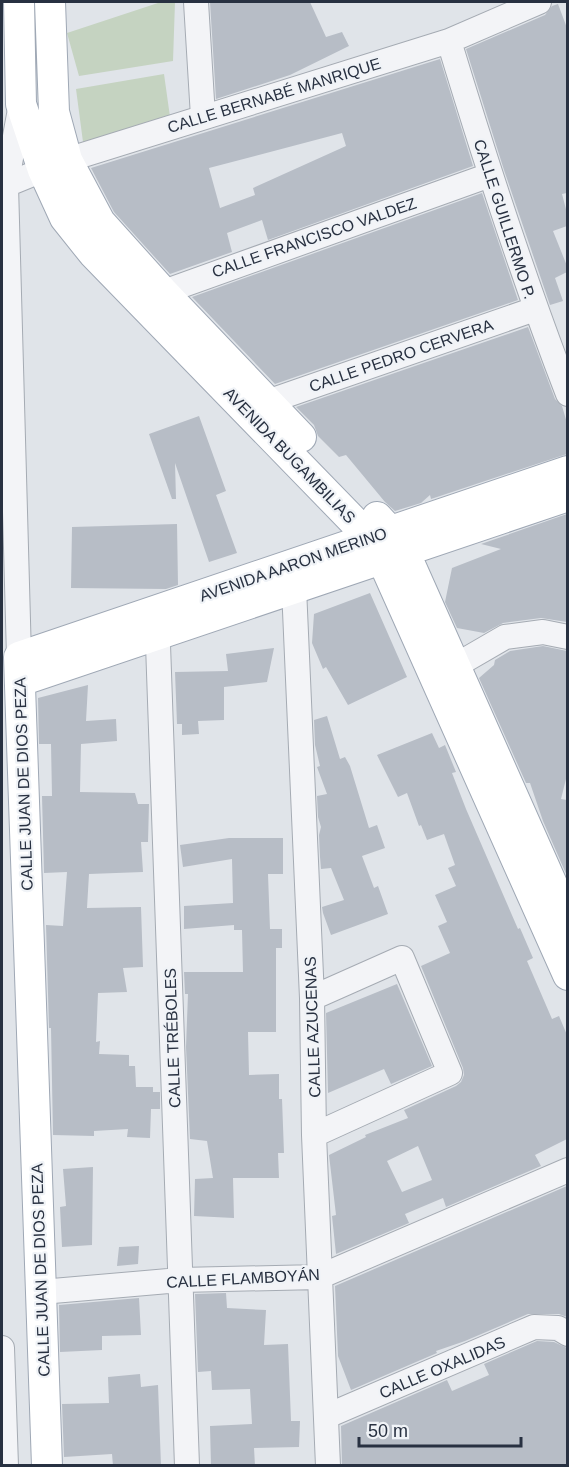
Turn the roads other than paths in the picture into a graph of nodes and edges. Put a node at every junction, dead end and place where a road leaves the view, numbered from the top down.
1 (196, 2) edge
2 (539, 2) edge
3 (56, 4) edge
4 (19, 10) edge
5 (449, 41) junction
6 (21, 104) junction
7 (203, 117) junction
8 (55, 165) junction
9 (490, 175) junction
10 (6, 185) junction
11 (151, 296) junction
12 (535, 309) junction
13 (567, 394) edge
14 (267, 402) junction
15 (567, 471) edge
16 (567, 496) edge
17 (387, 545) junction
18 (294, 588) junction
19 (158, 622) junction
20 (567, 637) edge
21 (455, 666) junction
22 (19, 669) junction
23 (567, 920) edge
24 (567, 975) edge
25 (312, 998) junction
26 (314, 1136) junction
27 (567, 1170) edge
28 (319, 1277) junction
29 (180, 1280) junction
30 (41, 1292) junction
31 (563, 1331) edge
32 (2, 1348) edge
33 (327, 1416) junction
34 (6, 1466) edge
35 (47, 1466) edge
36 (187, 1466) edge
37 (328, 1466) edge

1 - 7 street
2 - 5 street, CALLE BERNABÉ MANRIQUE
3 - 4 street
3 - 8 main road
4 - 6 main road, CALLE JUAN DE DIOS PEZA
5 - 7 street, CALLE BERNABÉ MANRIQUE
5 - 9 street, CALLE GUILLERMO P.
6 - 8 main road, CALLE JUAN DE DIOS PEZA
6 - 10 street, CALLE JUAN DE DIOS PEZA
7 - 8 street, CALLE BERNABÉ MANRIQUE
8 - 10 street, CALLE BERNABÉ MANRIQUE
8 - 11 main road, AVENIDA BUGAMBILIAS
9 - 11 street, CALLE FRANCISCO VALDEZ
9 - 12 street, CALLE GUILLERMO P.
10 - 22 street, CALLE JUAN DE DIOS PEZA
11 - 14 main road, AVENIDA BUGAMBILIAS
11 - 17 main road, AVENIDA BUGAMBILIAS
12 - 13 street, CALLE GUILLERMO P.
12 - 14 street, CALLE PEDRO CERVERA
14 - 17 main road, AVENIDA BUGAMBILIAS
15 - 17 main road, AVENIDA AARON MERINO
16 - 17 main road, AVENIDA AARON MERINO
17 - 18 main road, AVENIDA AARON MERINO
17 - 19 main road, AVENIDA AARON MERINO
17 - 21 main road, AVENIDA BUGAMBILIAS
17 - 24 main road, AVENIDA BUGAMBILIAS
18 - 19 main road, AVENIDA AARON MERINO
18 - 25 street, CALLE AZUCENAS
19 - 22 main road, AVENIDA AARON MERINO
19 - 29 street, CALLE TRÉBOLES
20 - 21 street
21 - 23 main road, AVENIDA BUGAMBILIAS
22 - 30 main road, CALLE JUAN DE DIOS PEZA
25 - 26 street, CALLE AZUCENAS
25 - 26 street
26 - 28 street, CALLE AZUCENAS
27 - 28 street, CALLE FLAMBOYÁN
28 - 29 street, CALLE FLAMBOYÁN
28 - 33 street, CALLE AZUCENAS
29 - 30 street, CALLE FLAMBOYÁN
29 - 36 street, CALLE TRÉBOLES
30 - 35 main road, CALLE JUAN DE DIOS PEZA
31 - 33 street, CALLE OXALIDAS
32 - 34 street
33 - 37 street, CALLE AZUCENAS

